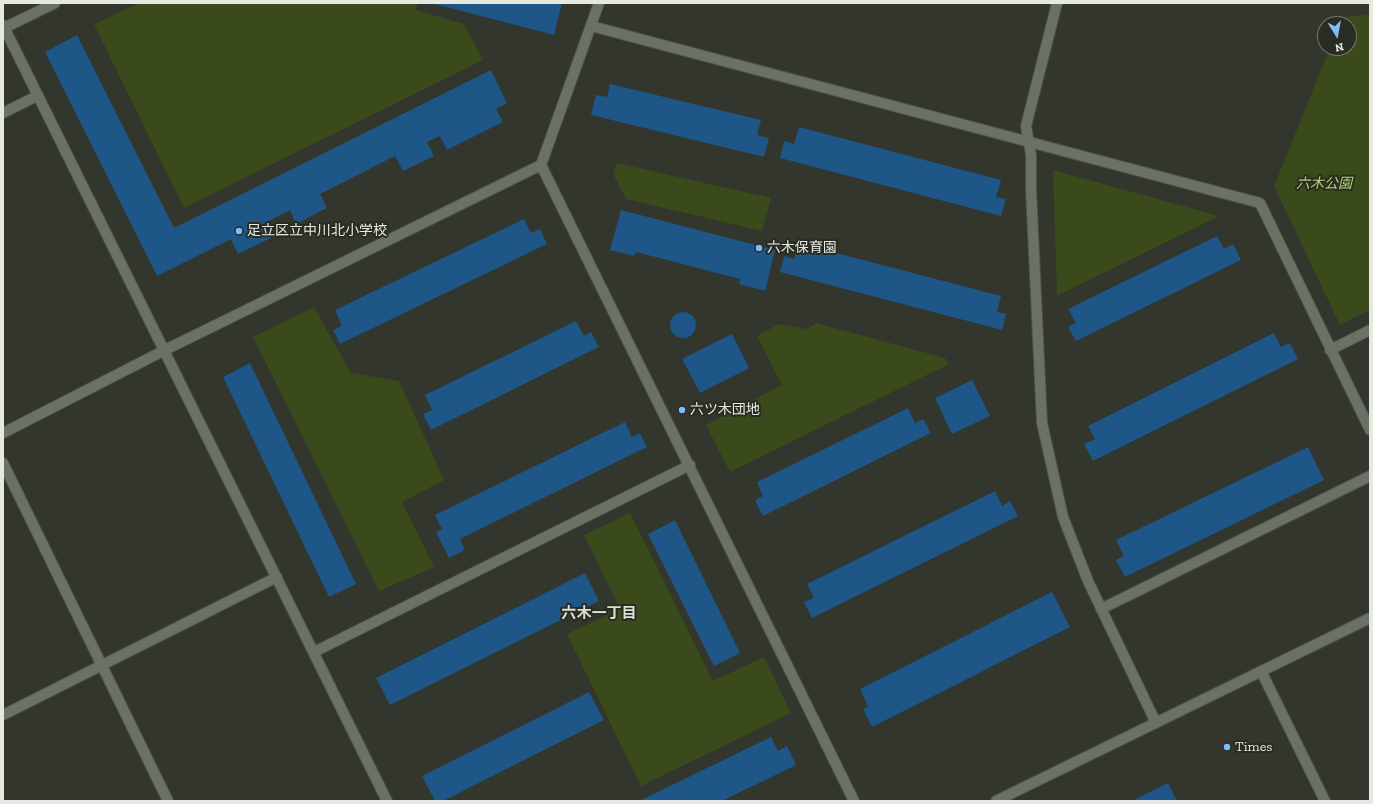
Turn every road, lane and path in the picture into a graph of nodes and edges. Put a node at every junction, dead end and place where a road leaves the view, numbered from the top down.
1 (55, 3) edge
2 (598, 3) edge
3 (1057, 3) edge
4 (591, 26) junction
5 (4, 27) edge
6 (37, 96) junction
7 (3, 113) edge
8 (1030, 142) junction
9 (541, 165) junction
10 (1370, 330) edge
11 (165, 350) junction
12 (1330, 350) junction
13 (1370, 430) edge
14 (3, 433) edge
15 (3, 463) edge
16 (690, 465) junction
17 (1370, 476) edge
18 (277, 577) junction
19 (1101, 609) junction
20 (1370, 618) edge
21 (314, 652) junction
22 (102, 666) junction
23 (1261, 671) junction
24 (3, 715) edge
25 (1156, 723) junction
26 (168, 801) edge
27 (387, 801) edge
28 (854, 801) edge
29 (996, 801) edge
30 (1325, 801) edge

1 - 5 street
2 - 4 street
3 - 8 street
4 - 8 street
4 - 9 street
5 - 6 street
6 - 7 street
6 - 11 street
8 - 12 street
8 - 19 street
9 - 11 street
9 - 16 street
10 - 12 street
11 - 14 street
11 - 18 street
12 - 13 street
15 - 22 street
16 - 21 street
16 - 28 street
17 - 19 street
18 - 21 street
18 - 22 street
19 - 25 street
20 - 23 street
21 - 27 street
22 - 24 street
22 - 26 street
23 - 25 street
23 - 30 street
25 - 29 street

